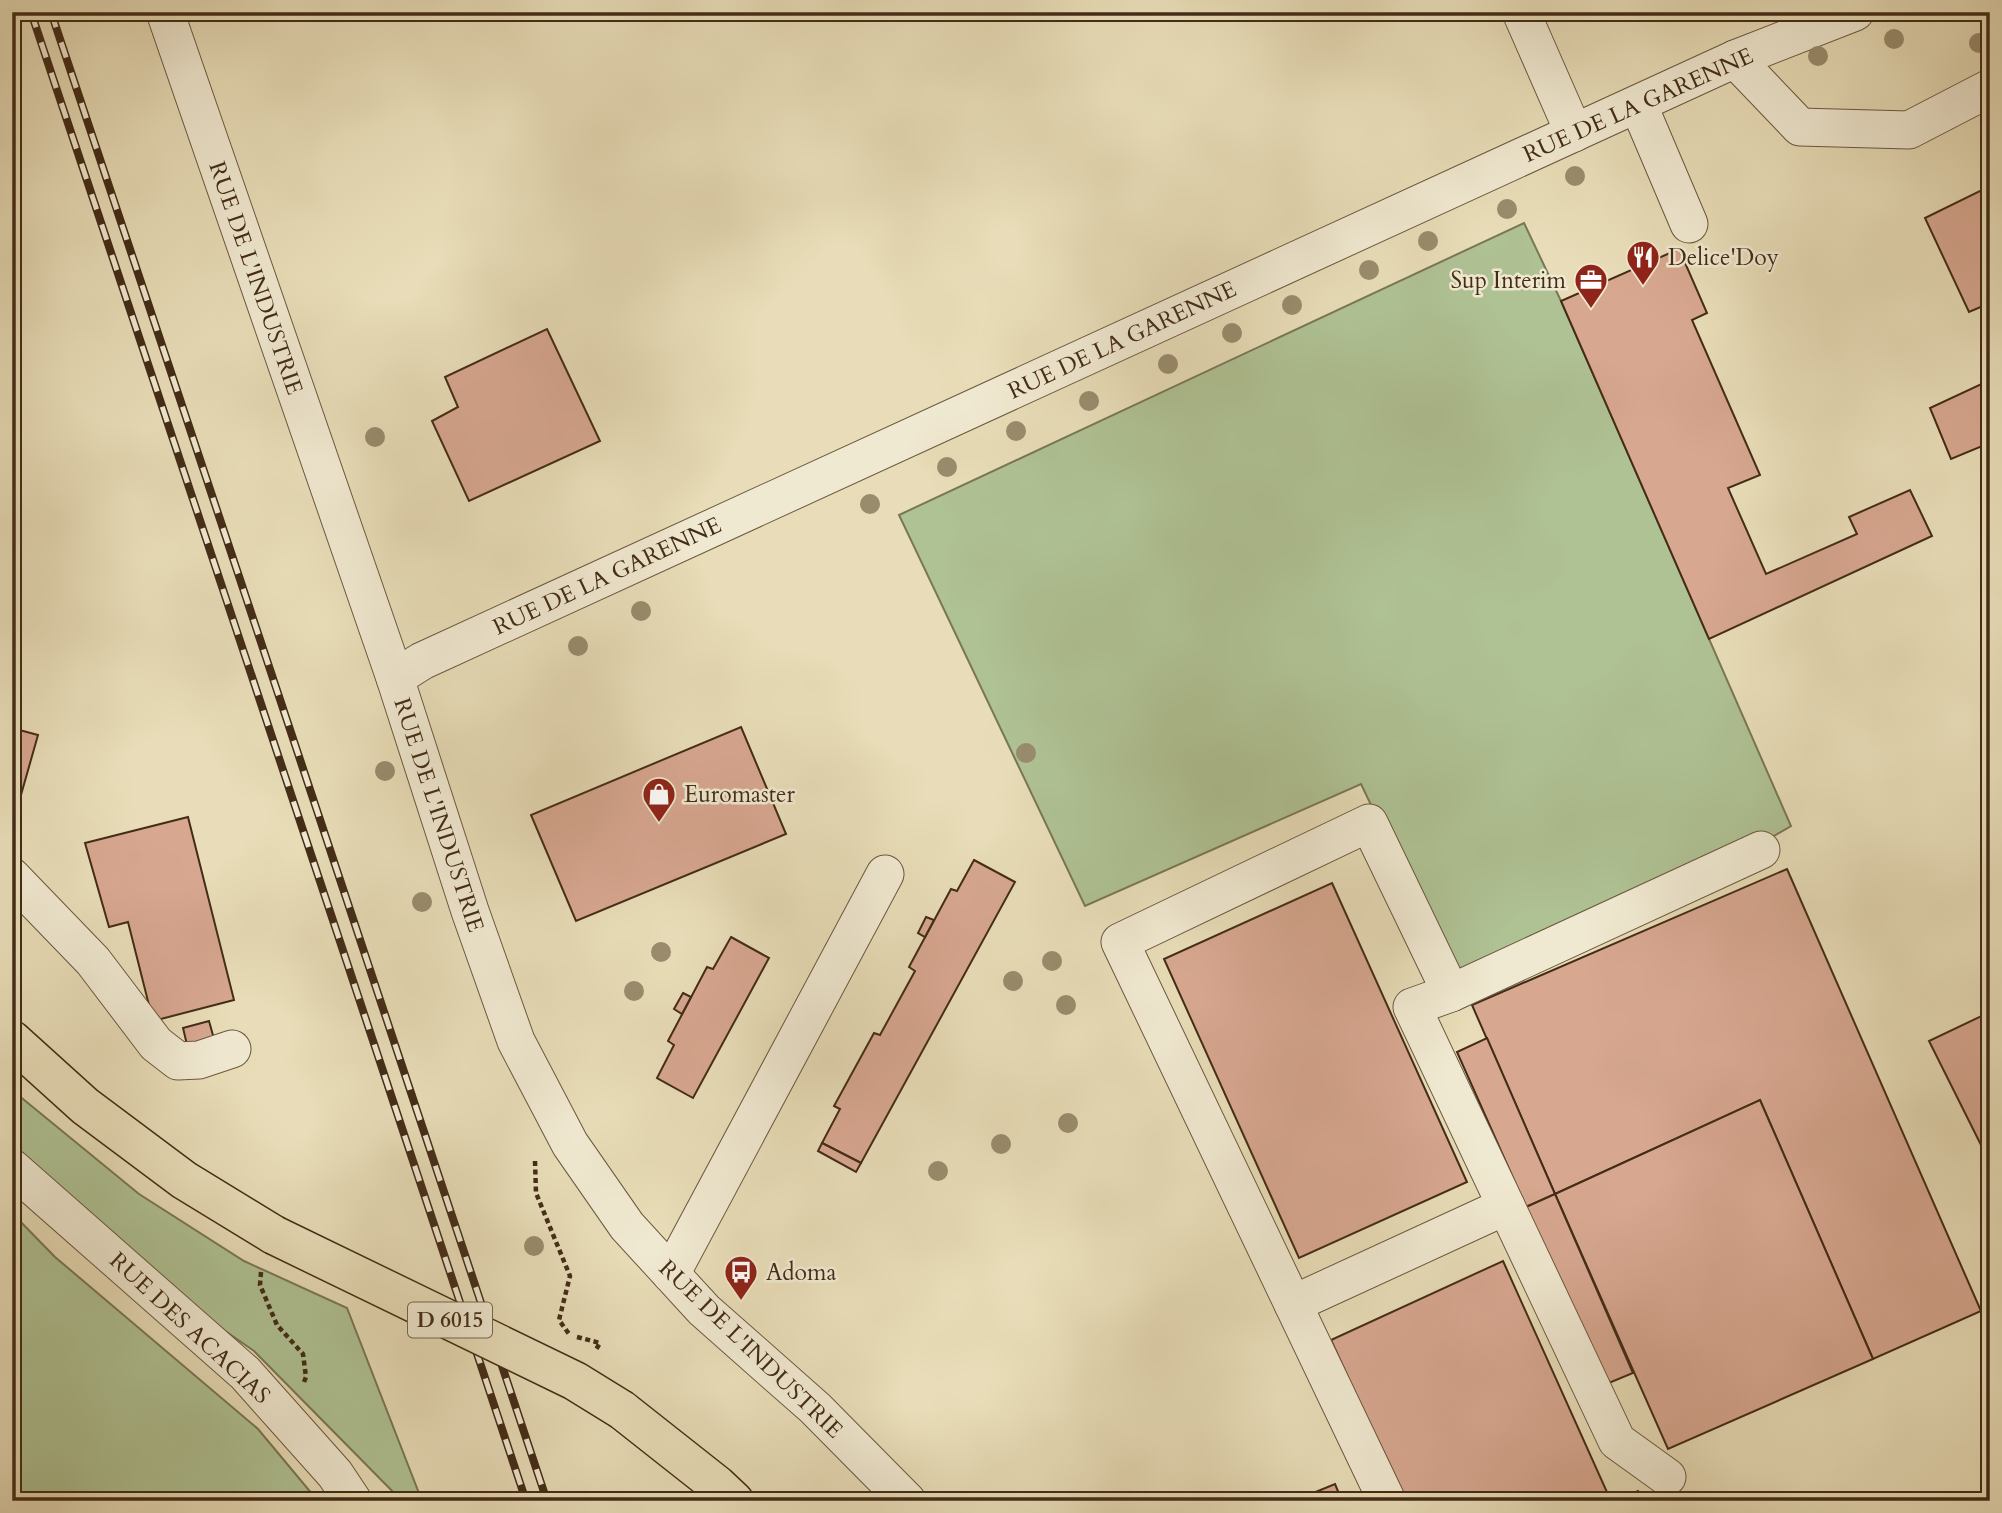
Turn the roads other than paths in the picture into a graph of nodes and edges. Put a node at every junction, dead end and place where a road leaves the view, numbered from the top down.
1 (165, 12) edge
2 (1521, 12) edge
3 (1855, 12) edge
4 (1735, 59) junction
5 (1990, 88) edge
6 (1638, 104) junction
7 (1574, 133) junction
8 (1689, 224) dead end
9 (395, 678) junction
10 (1760, 850) dead end
11 (885, 874) dead end
12 (12, 877) edge
13 (1451, 993) junction
14 (12, 1040) edge
15 (232, 1049) dead end
16 (12, 1168) edge
17 (1506, 1206) junction
18 (671, 1275) junction
19 (1293, 1304) junction
20 (1667, 1477) dead end
21 (353, 1501) edge
22 (734, 1501) edge
23 (907, 1501) edge
24 (1387, 1501) edge

1 - 9 street, RUE DE L'INDUSTRIE
2 - 7 street
3 - 4 street, RUE DE LA GARENNE
4 - 5 street
4 - 6 street, RUE DE LA GARENNE
6 - 7 street, RUE DE LA GARENNE
6 - 8 street
7 - 9 street, RUE DE LA GARENNE
9 - 18 street, RUE DE L'INDUSTRIE
10 - 13 street
11 - 18 street
12 - 15 street
13 - 17 street
13 - 19 street
14 - 22 main road, D 6015, bridge
16 - 21 street, RUE DES ACACIAS
17 - 19 street
17 - 20 street
18 - 23 street, RUE DE L'INDUSTRIE
19 - 24 street

